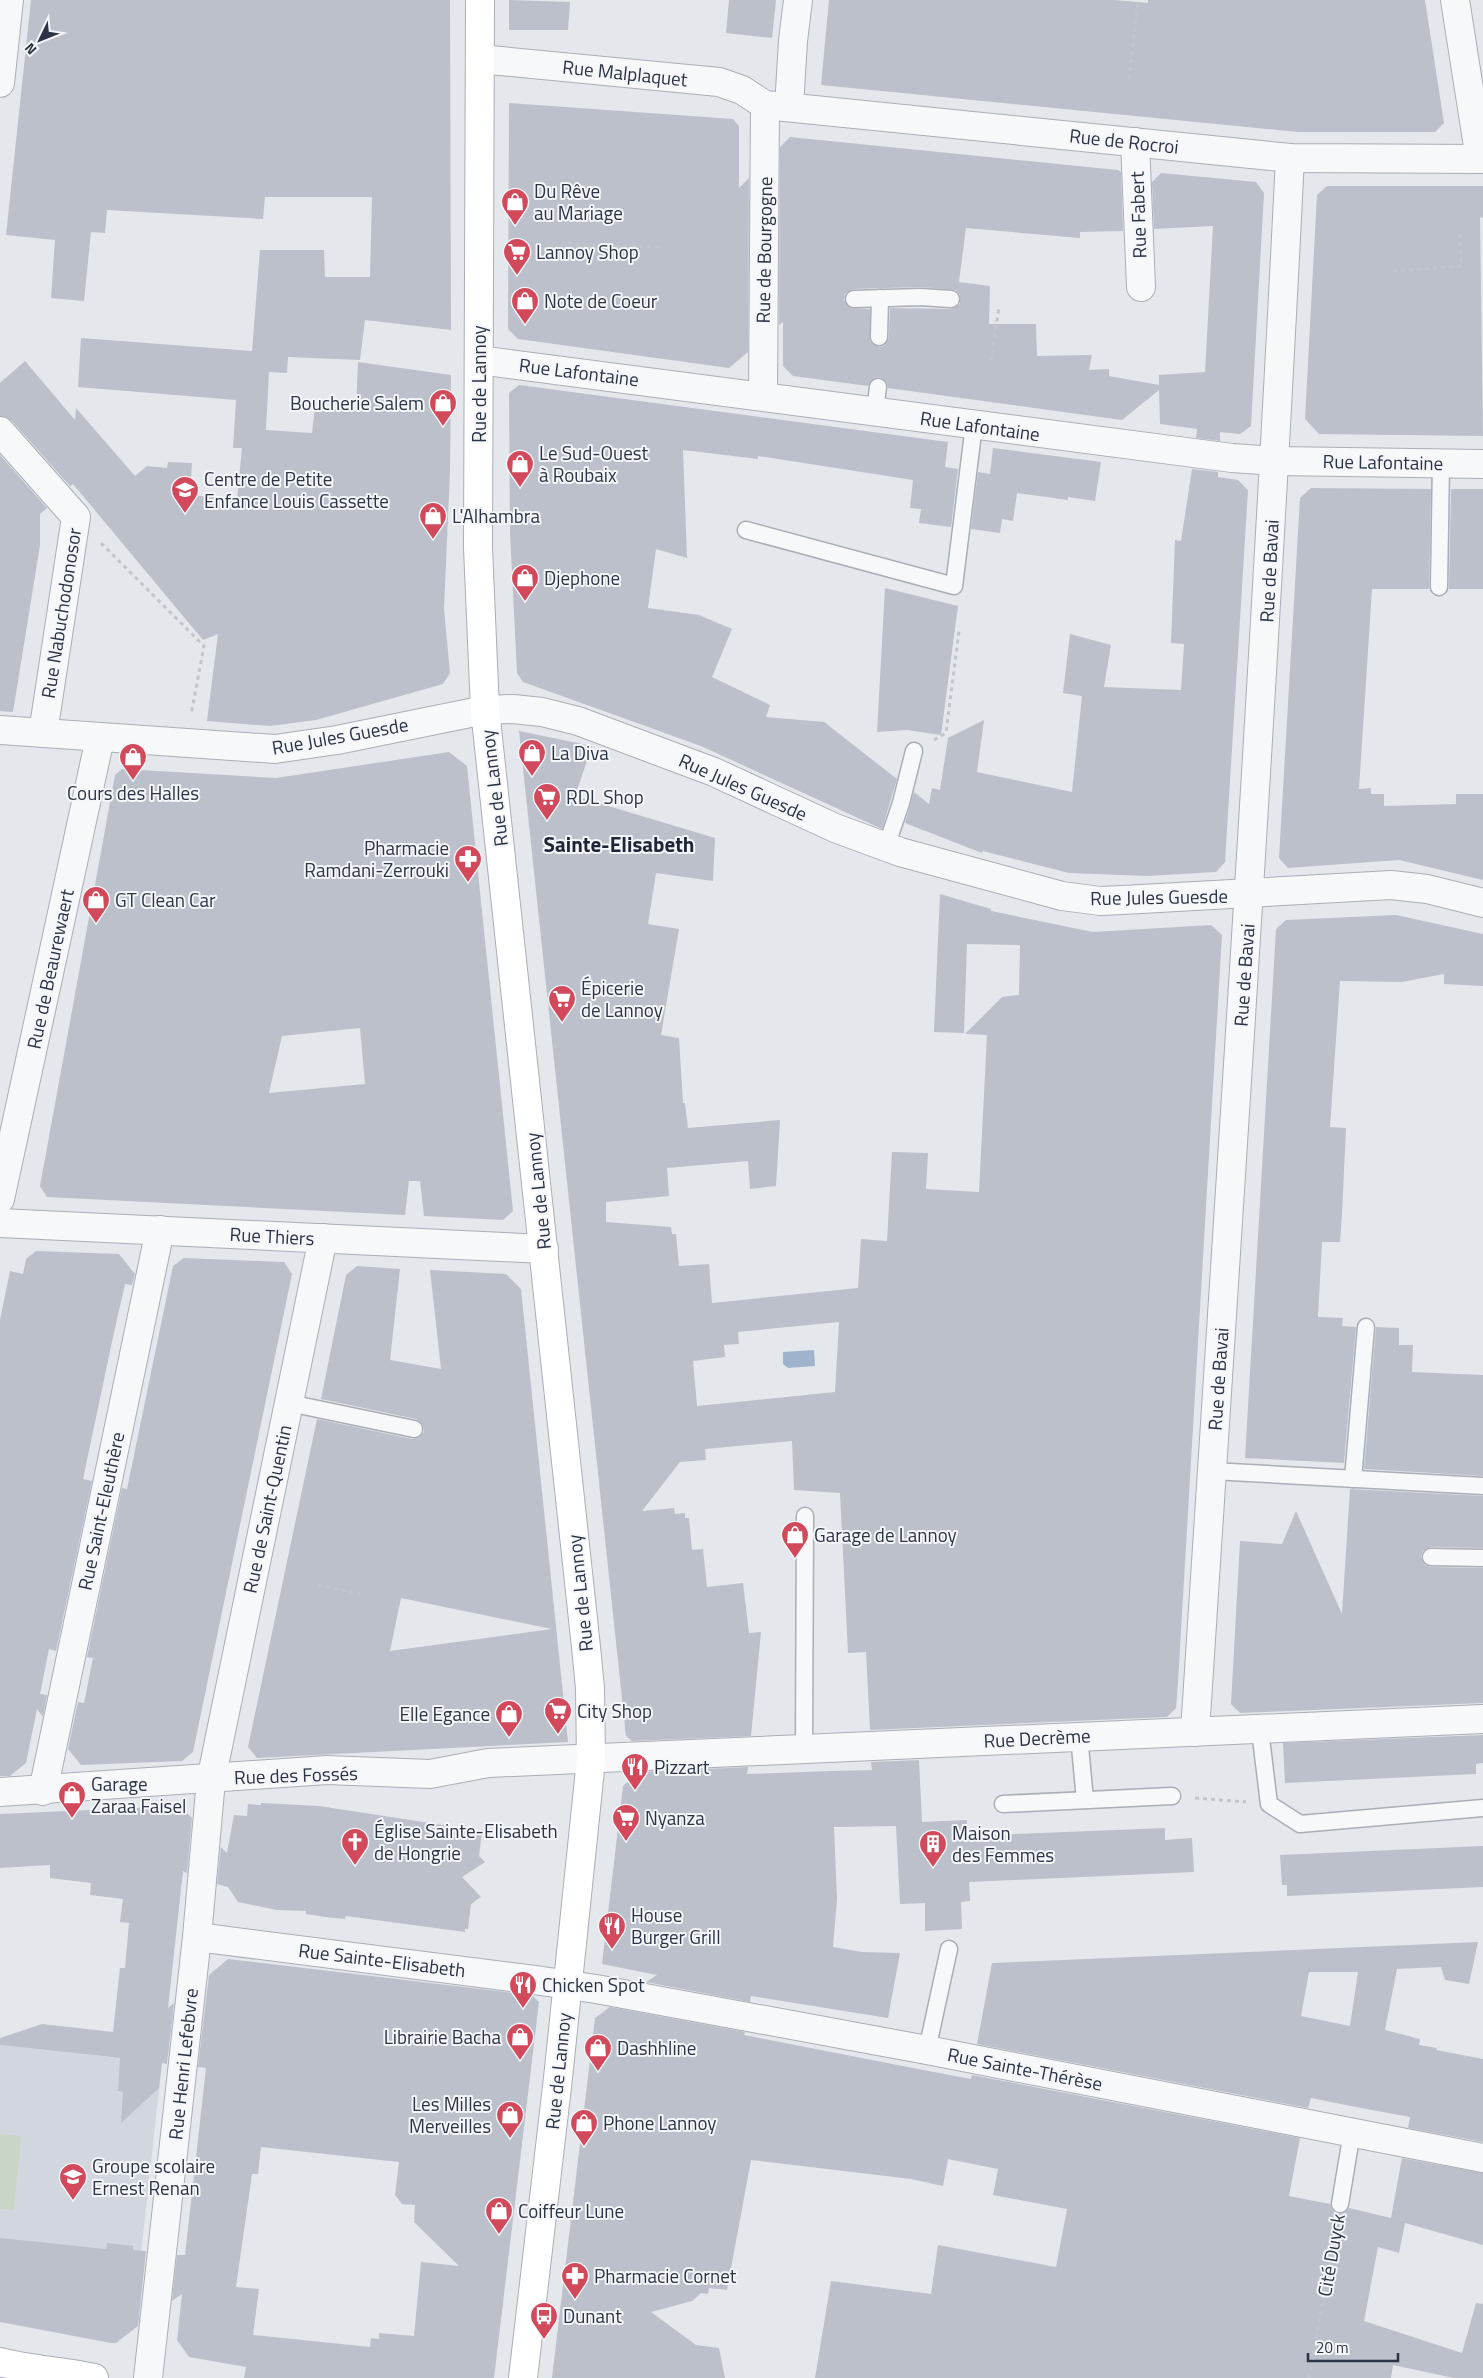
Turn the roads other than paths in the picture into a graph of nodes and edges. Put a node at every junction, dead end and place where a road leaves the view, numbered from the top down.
1 (9, 0) edge
2 (480, 0) edge
3 (798, 0) edge
4 (1454, 0) edge
5 (480, 59) junction
6 (0, 83) edge
7 (777, 106) junction
8 (1135, 142) junction
9 (1290, 158) junction
10 (1482, 159) edge
11 (1141, 287) dead end
12 (880, 298) junction
13 (854, 299) dead end
14 (952, 299) dead end
15 (879, 337) dead end
16 (479, 360) junction
17 (763, 395) junction
18 (974, 425) junction
19 (0, 431) edge
20 (1275, 461) junction
21 (1441, 463) junction
22 (1483, 464) edge
23 (746, 530) dead end
24 (1439, 587) dead end
25 (485, 710) junction
26 (0, 730) edge
27 (43, 733) junction
28 (100, 738) junction
29 (914, 751) road end
30 (886, 847) junction
31 (1250, 894) junction
32 (1483, 903) edge
33 (8, 1120) edge
34 (0, 1197) edge
35 (0, 1223) edge
36 (160, 1230) junction
37 (323, 1238) junction
38 (544, 1249) junction
39 (1366, 1327) dead end
40 (289, 1403) junction
41 (414, 1429) dead end
42 (1212, 1471) junction
43 (1353, 1479) junction
44 (1483, 1486) edge
45 (805, 1516) dead end
46 (1431, 1557) dead end
47 (1483, 1558) edge
48 (1483, 1719) edge
49 (1260, 1730) junction
50 (1195, 1732) junction
51 (1079, 1736) junction
52 (804, 1749) junction
53 (591, 1760) junction
54 (212, 1780) junction
55 (43, 1791) junction
56 (0, 1792) edge
57 (1172, 1796) road end
58 (1085, 1800) junction
59 (1003, 1804) dead end
60 (1483, 1808) edge
61 (197, 1937) junction
62 (949, 1949) dead end
63 (567, 1985) junction
64 (927, 2050) junction
65 (1352, 2132) junction
66 (1483, 2158) edge
67 (1340, 2204) road end
68 (0, 2362) edge
69 (39, 2374) edge
70 (80, 2377) edge
71 (148, 2378) edge
72 (523, 2378) edge

1 - 6 street
2 - 5 main road, Rue de Lannoy
3 - 7 street, Rue de Bourgogne
4 - 10 street
5 - 7 street, Rue Malplaquet
5 - 16 main road, Rue de Lannoy
7 - 8 street, Rue de Rocroi
7 - 17 street, Rue de Bourgogne
8 - 9 street, Rue de Rocroi
8 - 11 street, Rue Fabert
9 - 10 street, Rue de Rocroi
9 - 20 street, Rue de Bavai
12 - 13 lane
12 - 14 lane
12 - 15 lane
16 - 17 street, Rue Lafontaine
16 - 25 main road, Rue de Lannoy
17 - 18 street, Rue Lafontaine
18 - 20 street, Rue Lafontaine
18 - 23 lane
19 - 27 street, Rue Nabuchodonosor
20 - 21 street, Rue Lafontaine
20 - 31 street, Rue de Bavai
21 - 22 street, Rue Lafontaine
21 - 24 lane
25 - 28 street, Rue Jules Guesde
25 - 30 street, Rue Jules Guesde
25 - 38 main road, Rue de Lannoy
26 - 27 street, Rue Jules Guesde
27 - 28 street, Rue Jules Guesde
28 - 33 street, Rue de Beaurewaert
29 - 30 lane
30 - 31 street, Rue Jules Guesde
31 - 32 street, Rue Jules Guesde
31 - 42 street, Rue de Bavai
33 - 34 street, Rue de Beaurewaert
35 - 36 street, Rue Thiers
36 - 37 street, Rue Thiers
36 - 55 street, Rue Saint-Eleuthère
37 - 38 street, Rue Thiers
37 - 40 street, Rue de Saint-Quentin
38 - 53 main road, Rue de Lannoy
39 - 43 lane
40 - 41 lane
40 - 54 street, Rue de Saint-Quentin
42 - 43 lane
42 - 50 street, Rue de Bavai
43 - 44 lane
45 - 52 lane
46 - 47 lane
48 - 49 street, Rue Decrème
49 - 50 street, Rue Decrème
49 - 60 lane
50 - 51 street, Rue Decrème
51 - 52 street, Rue Decrème
51 - 58 lane
52 - 53 street, Rue Decrème
53 - 54 street, Rue des Fossés
53 - 63 main road, Rue de Lannoy
54 - 55 street, Rue des Fossés
54 - 61 street, Rue Henri Lefebvre
55 - 56 street, Rue des Fossés
57 - 58 lane
58 - 59 lane
61 - 63 street, Rue Sainte-Elisabeth
61 - 71 street, Rue Henri Lefebvre
62 - 64 lane
63 - 64 street, Rue Sainte-Thérèse
63 - 72 main road, Rue de Lannoy
64 - 65 street, Rue Sainte-Thérèse
65 - 66 street, Rue Sainte-Thérèse
65 - 67 lane, Cité Duyck
68 - 69 main road
69 - 70 main road

